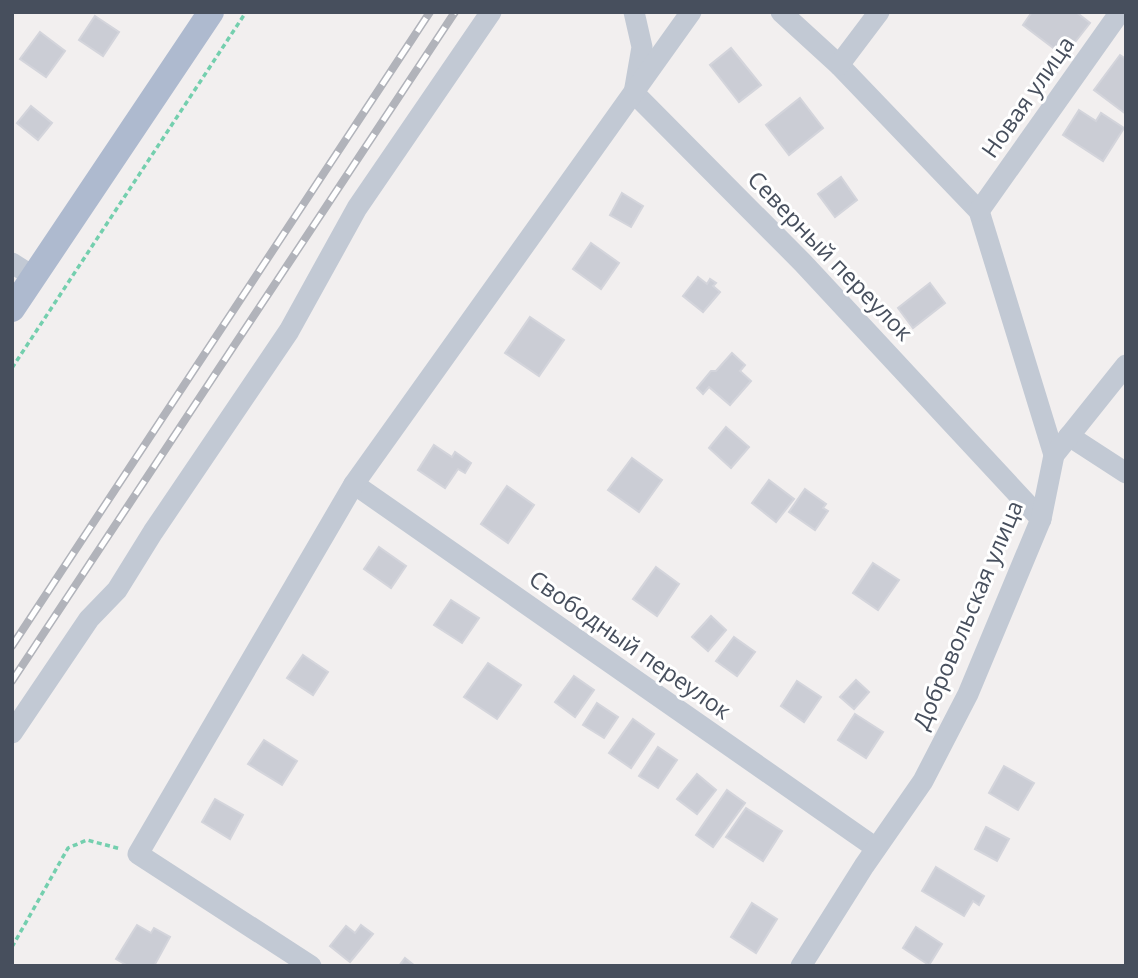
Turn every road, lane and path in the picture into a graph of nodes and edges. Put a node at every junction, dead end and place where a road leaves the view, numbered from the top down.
1 (211, 12) edge
2 (246, 12) edge
3 (491, 12) edge
4 (634, 12) edge
5 (691, 12) edge
6 (781, 12) edge
7 (879, 12) edge
8 (1120, 12) edge
9 (839, 65) junction
10 (634, 93) junction
11 (979, 211) junction
12 (23, 270) edge
13 (12, 309) edge
14 (1126, 365) edge
15 (12, 368) edge
16 (1069, 436) junction
17 (1054, 454) junction
18 (1126, 473) edge
19 (355, 484) junction
20 (1041, 519) junction
21 (12, 733) edge
22 (876, 848) junction
23 (138, 854) junction
24 (12, 947) edge
25 (311, 966) edge
26 (801, 966) edge

1 - 12 main road
2 - 15 path
3 - 21 street
4 - 10 street
5 - 10 street
6 - 9 street
7 - 9 street
8 - 11 street, Новая улица
9 - 11 street
10 - 19 street
10 - 20 street, Северный переулок
11 - 17 street
12 - 13 main road
14 - 16 street
16 - 17 street
16 - 18 street
17 - 20 street, Добровольская улица
19 - 22 street, Свободный переулок
19 - 23 street
20 - 22 street, Добровольская улица
22 - 26 street, Добровольская улица
23 - 24 path
23 - 25 street

